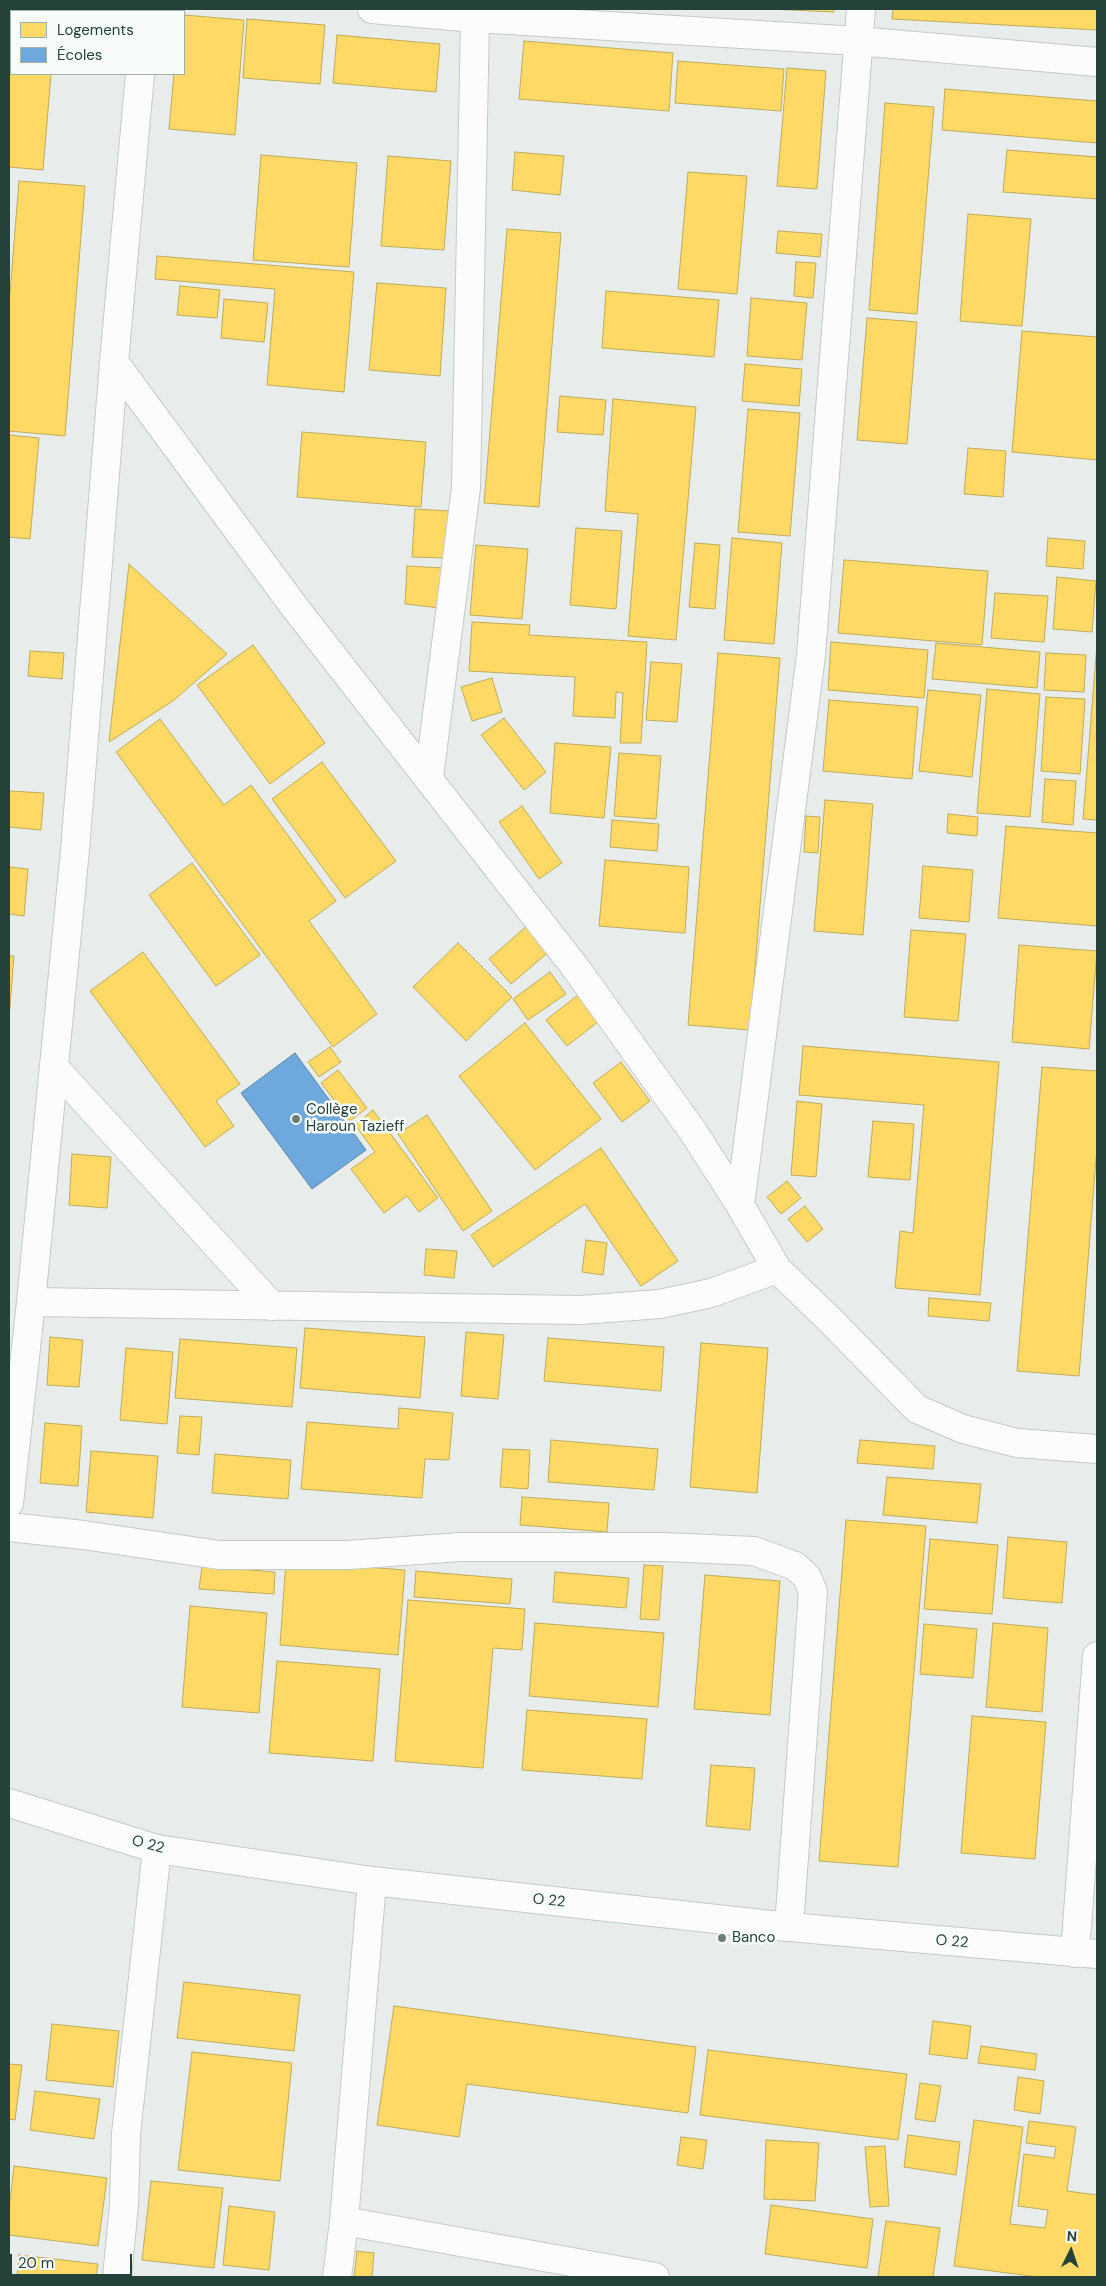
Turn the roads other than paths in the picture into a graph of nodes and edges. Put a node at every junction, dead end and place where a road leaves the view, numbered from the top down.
1 (372, 9) edge
2 (861, 9) edge
3 (475, 18) junction
4 (858, 40) junction
5 (1097, 62) edge
6 (140, 75) edge
7 (114, 362) junction
8 (429, 777) junction
9 (54, 1067) junction
10 (740, 1205) junction
11 (777, 1269) junction
12 (31, 1302) junction
13 (272, 1306) junction
14 (1097, 1449) edge
15 (9, 1503) edge
16 (9, 1527) edge
17 (1097, 1656) edge
18 (9, 1803) edge
19 (157, 1849) junction
20 (372, 1881) junction
21 (789, 1927) junction
22 (1086, 1954) edge
23 (344, 2221) junction
24 (117, 2277) edge
25 (337, 2277) edge
26 (655, 2277) edge

1 - 3 street
2 - 4 street
3 - 4 street
3 - 8 street
4 - 5 street
4 - 10 street
6 - 7 street
7 - 8 street
7 - 9 street
8 - 10 street
9 - 12 street
9 - 13 street
10 - 11 street
11 - 13 street
11 - 14 street
12 - 13 street
12 - 15 street
16 - 21 street
17 - 22 street
18 - 19 street, O 22
19 - 20 street, O 22
19 - 24 street
20 - 21 street, O 22
20 - 23 street
21 - 22 street, O 22
23 - 25 street
23 - 26 street

